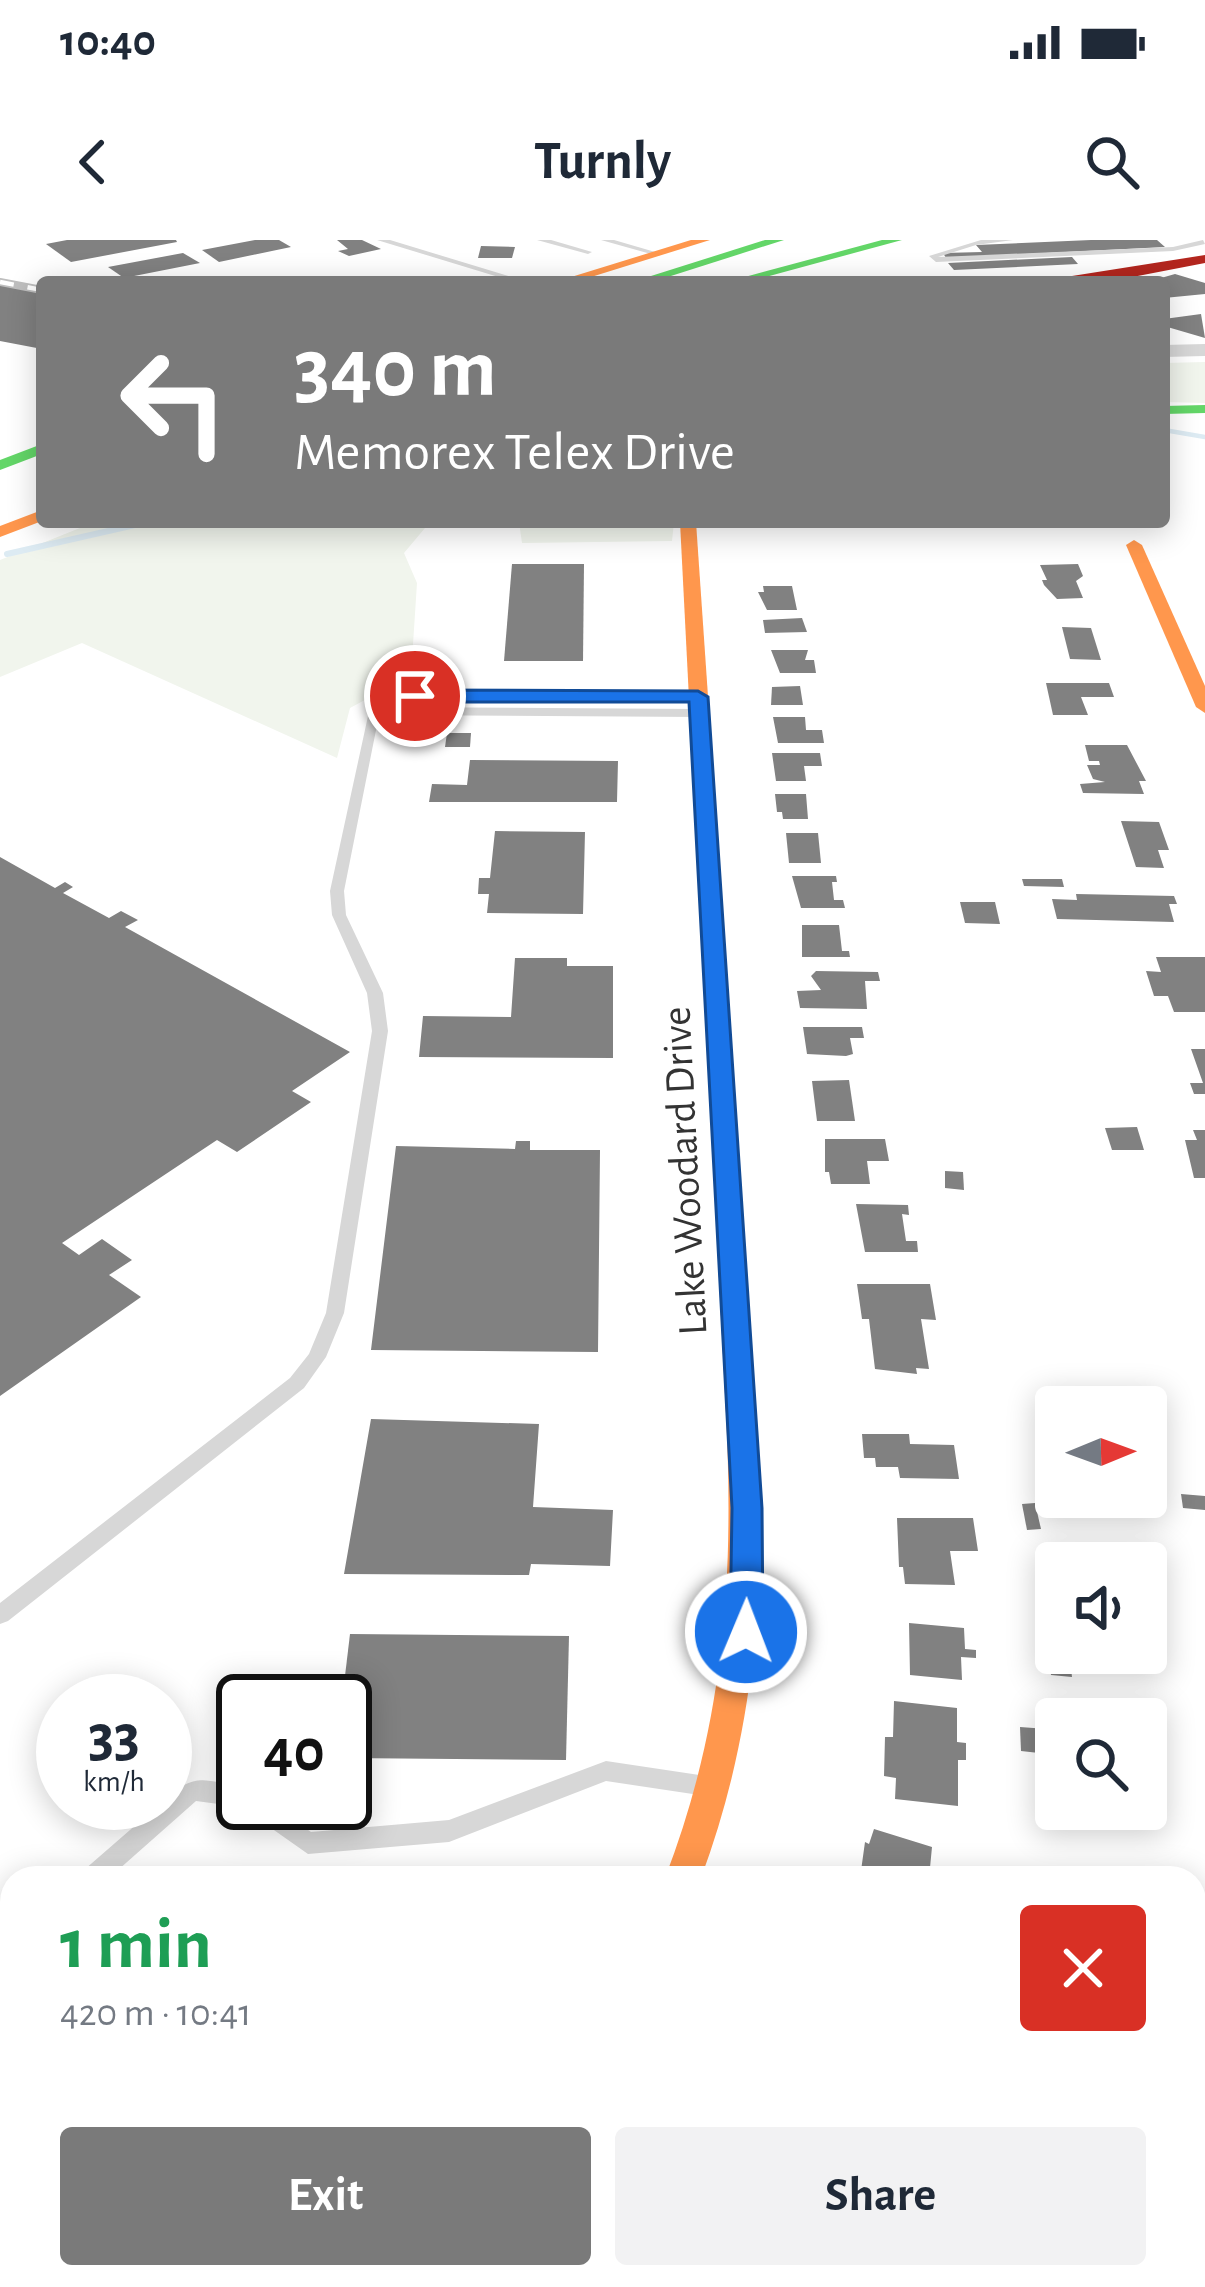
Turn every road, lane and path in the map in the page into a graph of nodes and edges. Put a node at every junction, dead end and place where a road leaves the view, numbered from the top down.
1 (381, 240) edge
2 (542, 240) edge
3 (605, 240) edge
4 (704, 240) edge
5 (775, 240) edge
6 (860, 240) edge
7 (896, 240) edge
8 (1009, 240) edge
9 (1205, 242) edge
10 (588, 252) dead end
11 (658, 254) junction
12 (1205, 259) edge
13 (734, 272) edge
14 (504, 276) edge
15 (582, 276) edge
16 (696, 276) edge
17 (1122, 276) edge
18 (1205, 350) edge
19 (1170, 351) edge
20 (1205, 409) edge
21 (1170, 410) edge
22 (36, 451) edge
23 (0, 465) edge
24 (36, 478) edge
25 (0, 491) edge
26 (36, 517) edge
27 (688, 528) edge
28 (0, 532) edge
29 (1134, 545) dead end
30 (699, 705) junction
31 (1205, 707) edge
32 (0, 1615) edge
33 (716, 1788) junction
34 (216, 1793) edge
35 (289, 1830) edge
36 (106, 1866) edge
37 (687, 1866) edge

1 - 14 lane
2 - 10 lane
3 - 11 lane
4 - 11 main road
5 - 13 main road
6 - 13 main road
7 - 13 main road
8 - 9 lane
11 - 15 main road
12 - 17 main road
13 - 16 main road
18 - 19 street
20 - 21 main road
22 - 23 main road
24 - 25 main road
26 - 28 main road
27 - 30 main road, Lake Woodard Drive
29 - 31 main road
30 - 32 lane
30 - 33 main road, Lake Woodard Drive
33 - 35 lane
33 - 37 main road, Lake Woodard Drive
34 - 36 lane

